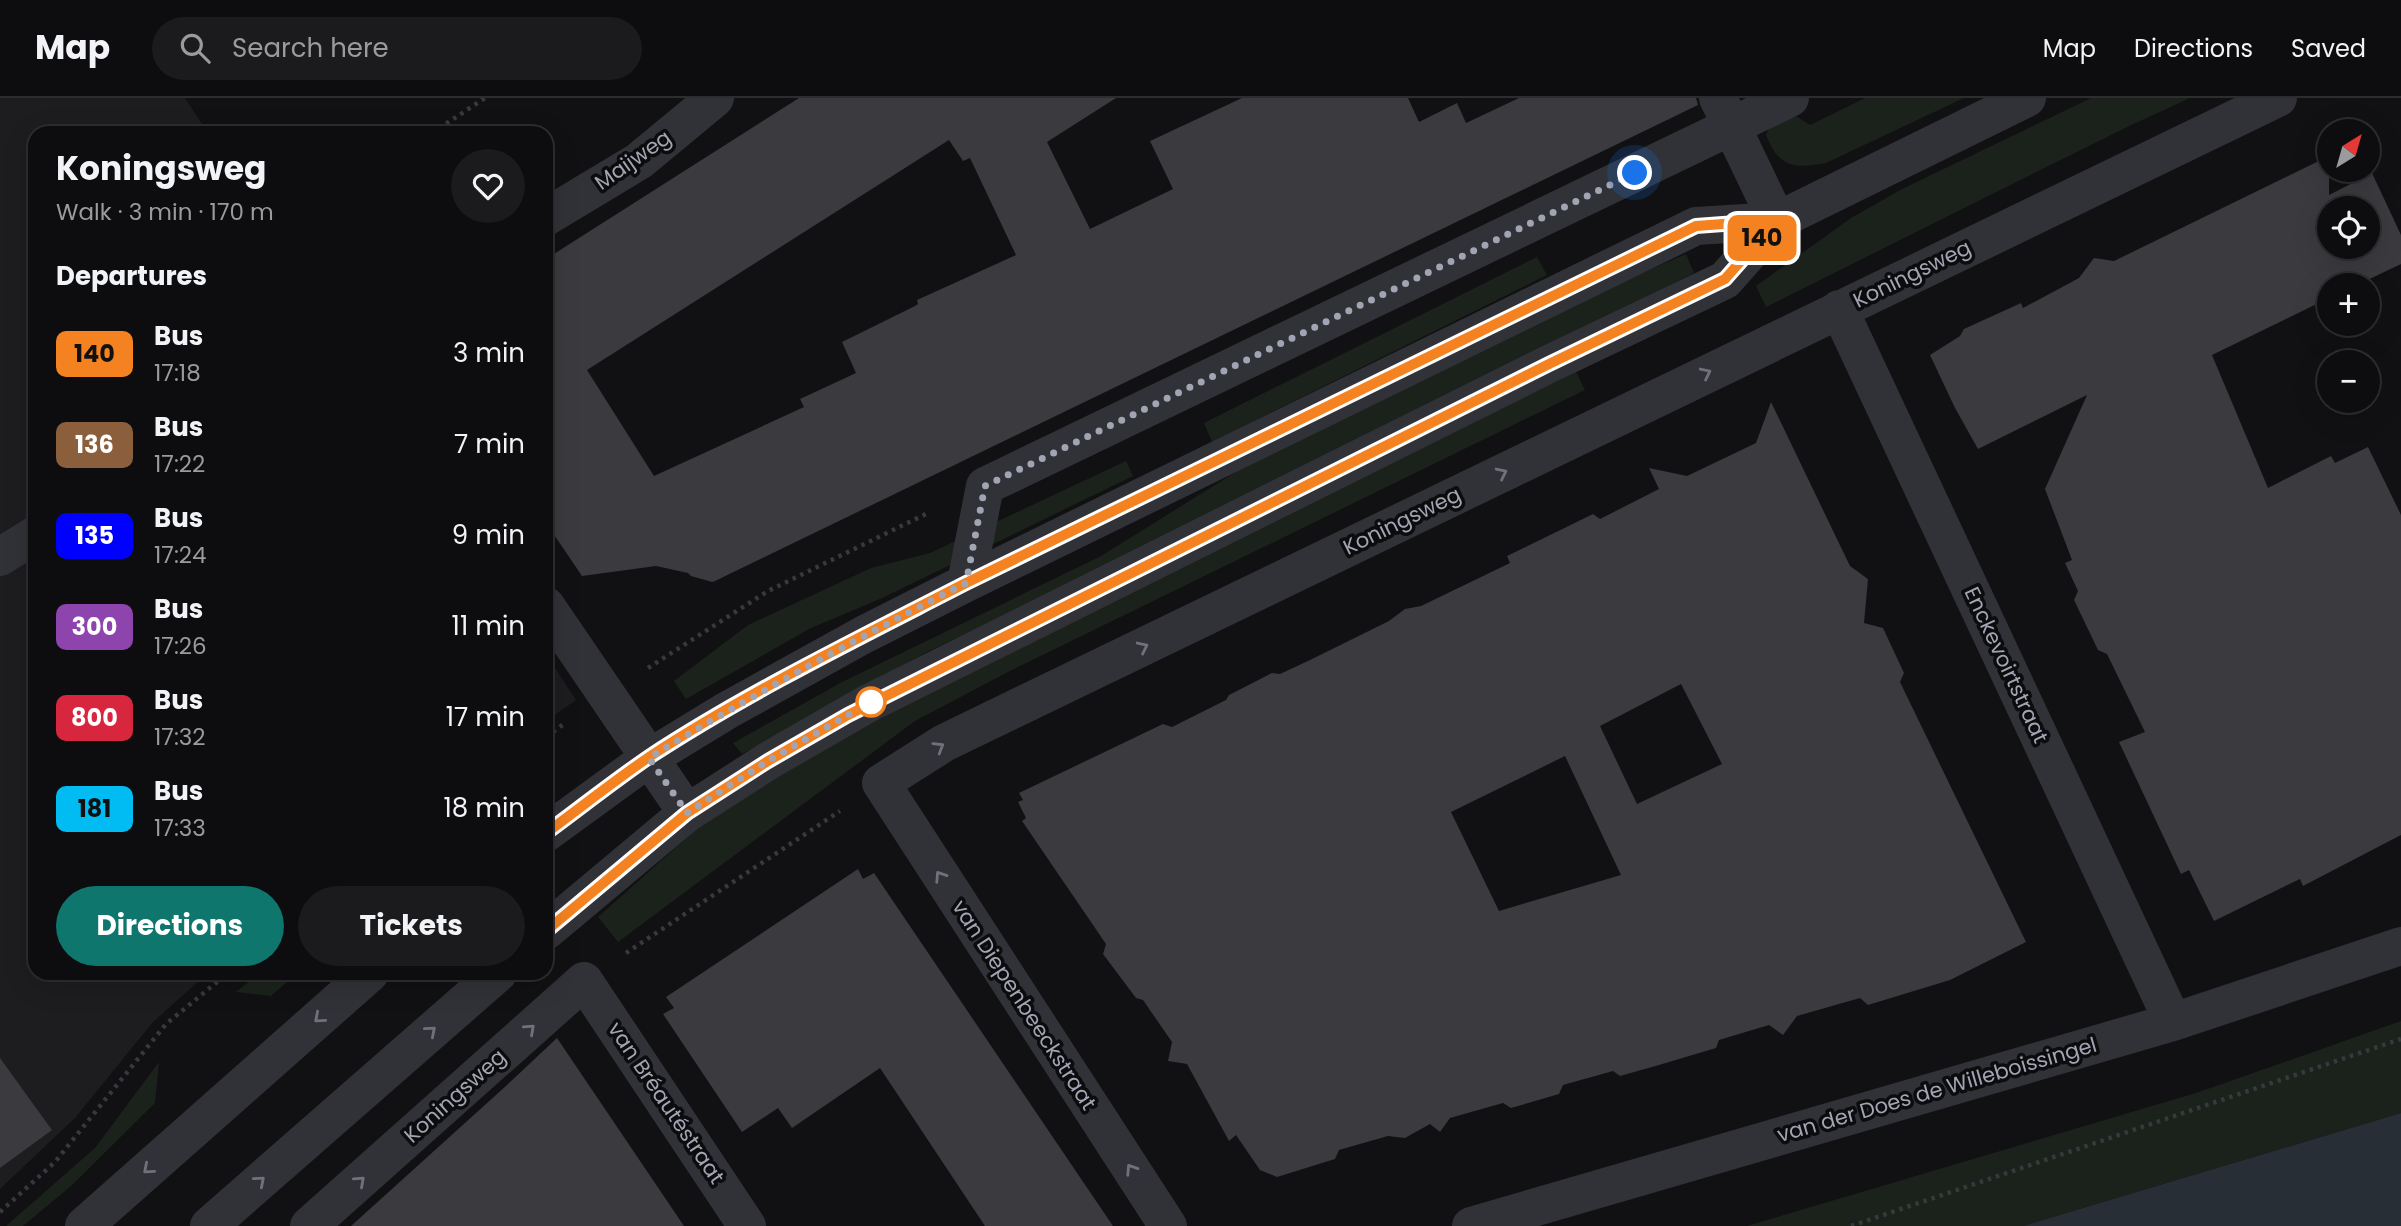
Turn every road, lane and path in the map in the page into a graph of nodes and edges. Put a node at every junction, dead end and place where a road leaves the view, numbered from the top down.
1 (485, 98) edge
2 (715, 98) edge
3 (1790, 98) edge
4 (2027, 98) edge
5 (2278, 98) edge
6 (1725, 112) edge
7 (443, 126) edge
8 (553, 213) edge
9 (1777, 220) junction
10 (1839, 309) junction
11 (985, 486) junction
12 (28, 539) edge
13 (0, 557) edge
14 (966, 583) junction
15 (553, 616) edge
16 (606, 694) junction
17 (649, 758) junction
18 (881, 783) junction
19 (687, 813) junction
20 (553, 828) edge
21 (553, 925) edge
22 (2401, 946) edge
23 (219, 980) edge
24 (362, 980) edge
25 (490, 980) edge
26 (584, 981) junction
27 (2173, 1022) junction
28 (2401, 1040) edge
29 (0, 1212) edge
30 (83, 1226) edge
31 (209, 1226) edge
32 (309, 1226) edge
33 (747, 1226) edge
34 (1168, 1226) edge
35 (1471, 1226) edge
36 (1852, 1226) edge

1 - 7 path
2 - 8 street, Maijweg
3 - 6 street
4 - 9 street
5 - 10 street, Koningsweg
6 - 9 street
6 - 11 street
9 - 14 street
9 - 19 street
18 -> 10 street, Koningsweg
10 - 27 street, Enckevoirtstraat
11 - 14 street
11 - 16 path
12 - 13 street
14 - 17 street
15 - 16 street
16 - 17 street
17 - 19 street
17 - 20 street
18 - 26 path
34 -> 18 street, van Diepenbeeckstraat
19 - 21 street
22 - 27 street, van der Does de Willeboissingel
23 - 29 path
24 -> 30 street
31 -> 25 street
32 -> 26 street, Koningsweg
26 - 33 street, van Bréautéstraat
27 - 35 street, van der Does de Willeboissingel
28 - 36 path

